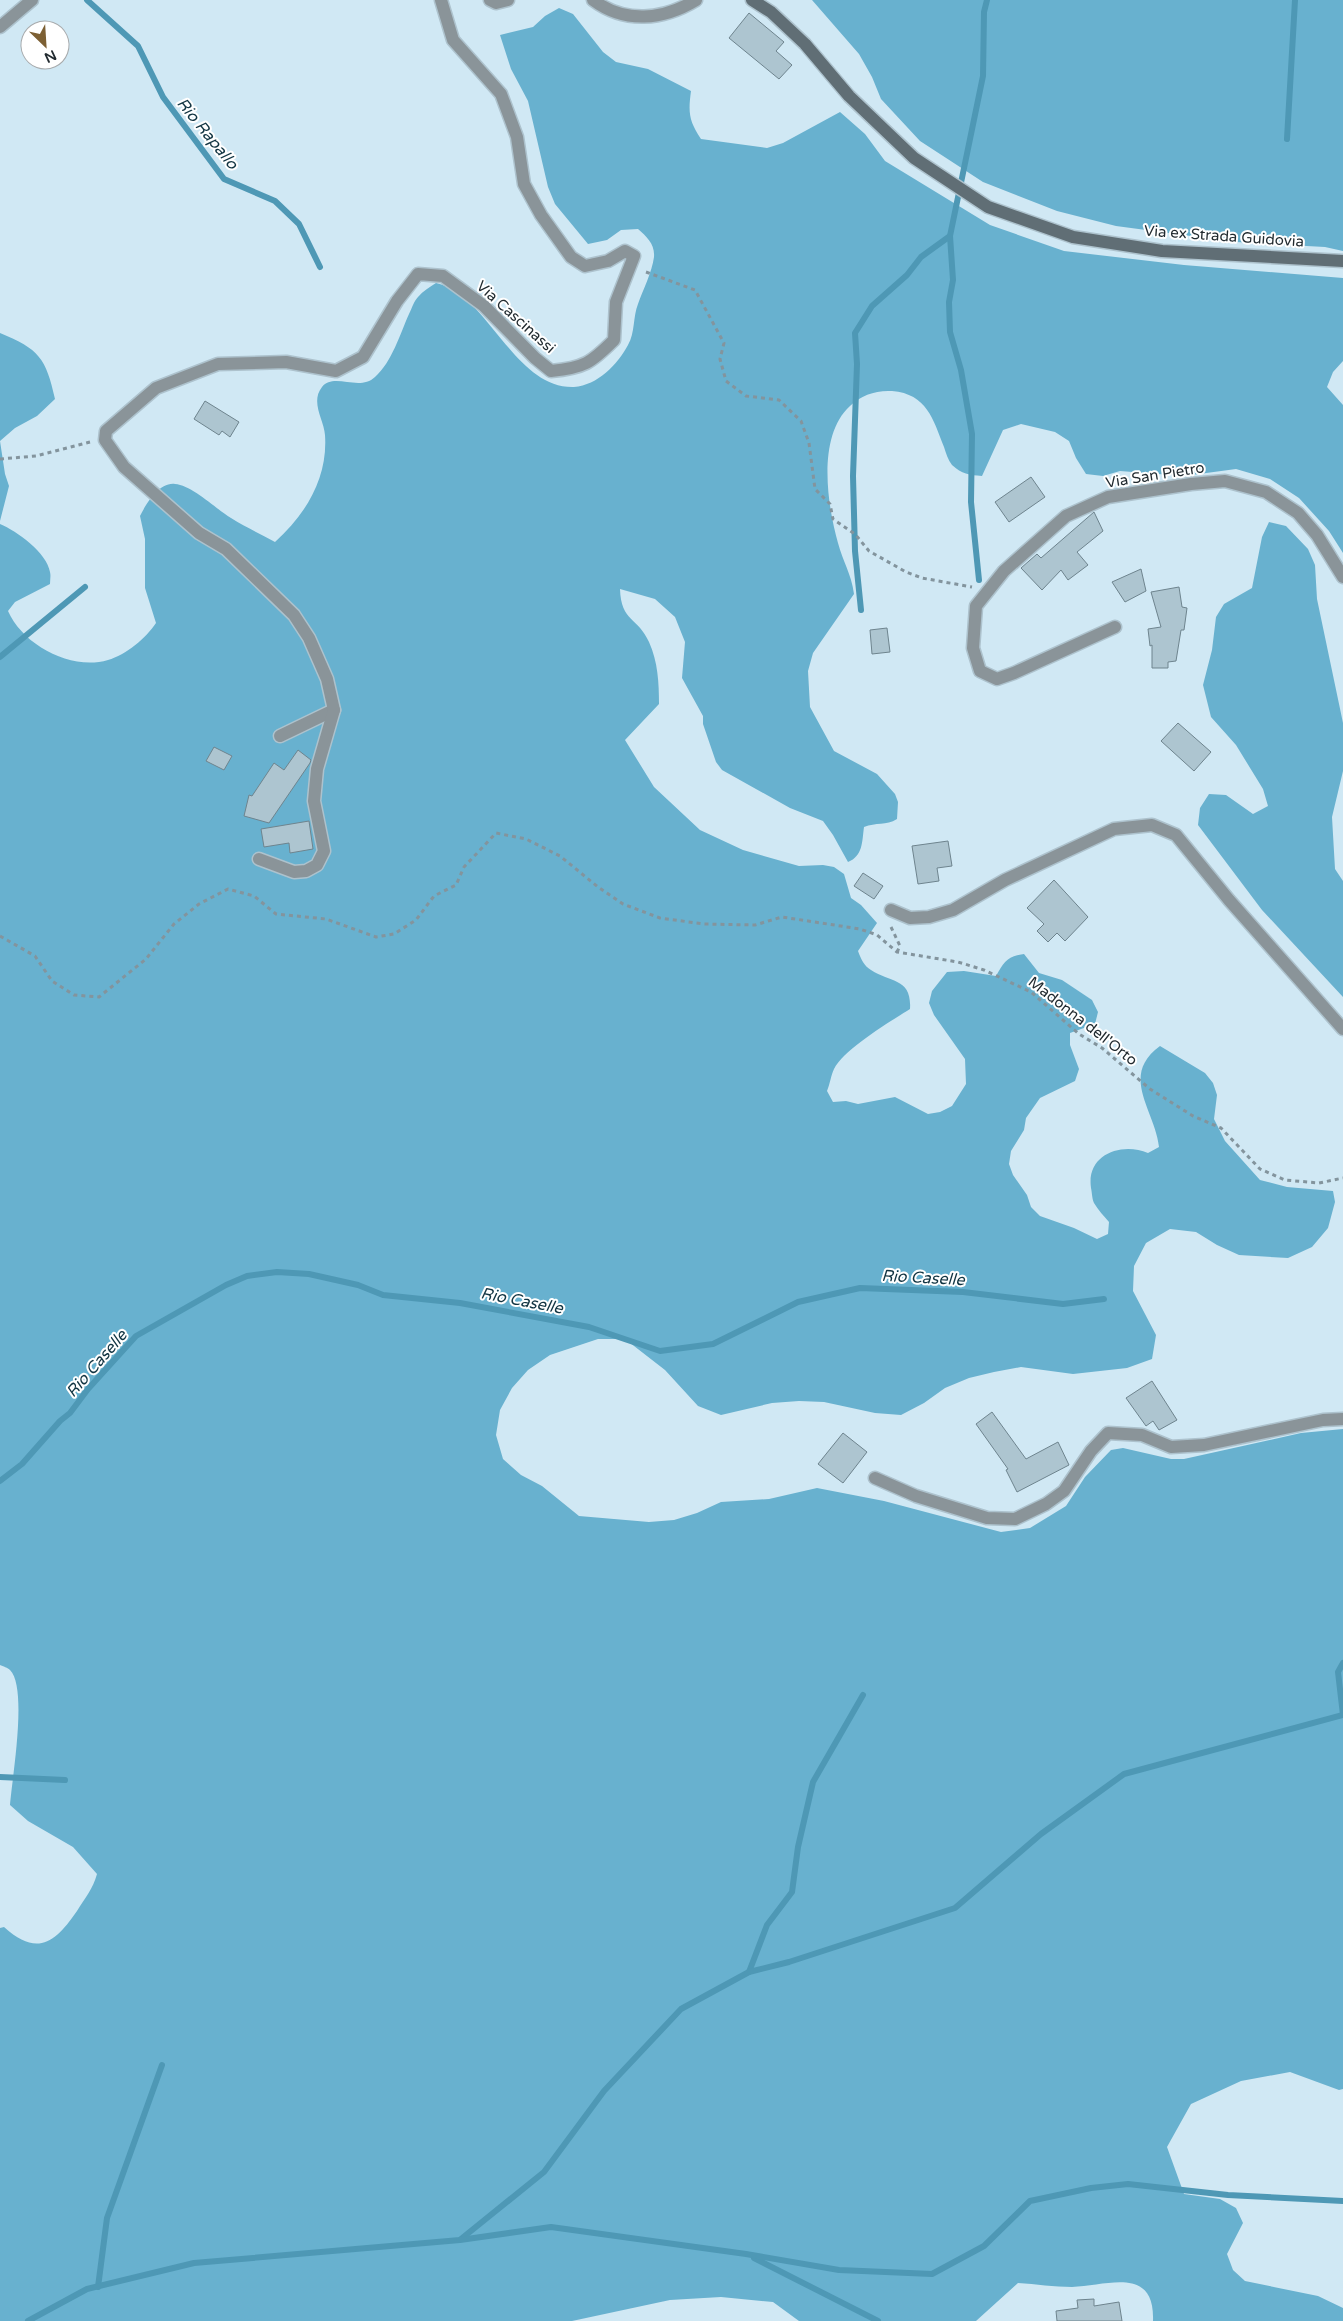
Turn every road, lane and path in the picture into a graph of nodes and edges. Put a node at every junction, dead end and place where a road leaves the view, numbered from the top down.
1 (32, 0) edge
2 (441, 0) edge
3 (490, 0) edge
4 (508, 0) edge
5 (593, 0) edge
6 (696, 0) edge
7 (752, 0) edge
8 (0, 27) edge
9 (1343, 261) edge
10 (630, 268) junction
11 (105, 440) junction
12 (0, 459) edge
13 (1343, 577) edge
14 (988, 590) junction
15 (1115, 627) dead end
16 (334, 710) junction
17 (280, 736) dead end
18 (259, 859) dead end
19 (891, 910) dead end
20 (0, 936) edge
21 (1343, 1029) edge
22 (1343, 1178) edge
23 (1343, 1419) edge
24 (875, 1478) dead end

1 - 8 street
2 - 10 street
3 - 4 street
5 - 6 street
7 - 9 street, Via ex Strada Guidovia
10 - 11 street, Via Cascinassi
10 - 14 path
11 - 12 path
11 - 16 street
13 - 14 street, Via San Pietro
14 - 15 street, Via San Pietro
16 - 17 street
16 - 18 street
19 - 21 street
20 - 22 path, Madonna dell'Orto
23 - 24 street

